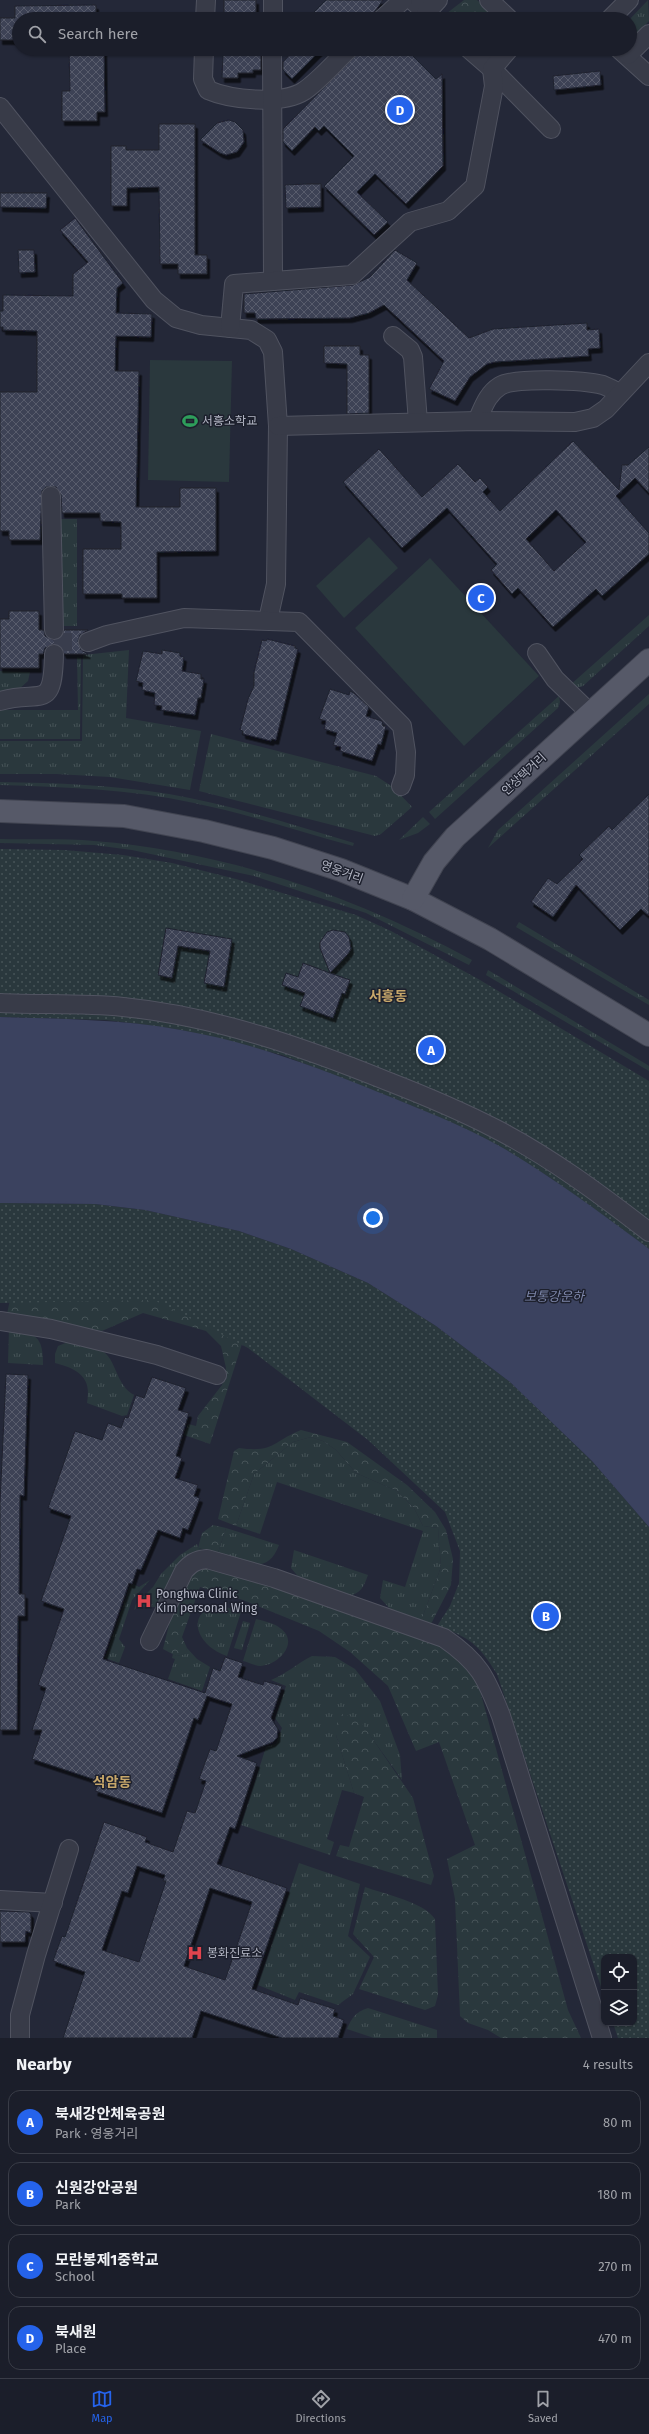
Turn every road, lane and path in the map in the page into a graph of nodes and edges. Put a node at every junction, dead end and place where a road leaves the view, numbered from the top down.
1 (206, 0) edge
2 (273, 0) edge
3 (403, 0) edge
4 (412, 0) edge
5 (438, 0) edge
6 (489, 0) edge
7 (629, 0) edge
8 (205, 12) edge
9 (273, 12) edge
10 (390, 12) edge
11 (426, 12) edge
12 (432, 12) edge
13 (502, 12) edge
14 (617, 12) edge
15 (649, 34) edge
16 (637, 43) edge
17 (204, 56) edge
18 (272, 56) edge
19 (342, 56) edge
20 (477, 56) edge
21 (502, 56) edge
22 (628, 56) edge
23 (492, 69) junction
24 (649, 76) edge
25 (272, 99) junction
26 (0, 107) edge
27 (551, 129) dead end
28 (273, 281) junction
29 (230, 328) junction
30 (393, 336) dead end
31 (649, 363) edge
32 (619, 393) junction
33 (477, 421) junction
34 (418, 422) junction
35 (278, 426) junction
36 (51, 496) dead end
37 (268, 620) junction
38 (54, 630) dead end
39 (88, 642) tunnel mouth
40 (537, 653) dead end
41 (54, 654) dead end
42 (649, 660) edge
43 (0, 701) edge
44 (590, 713) junction
45 (401, 786) dead end
46 (0, 811) edge
47 (413, 898) junction
48 (0, 1003) edge
49 (649, 1035) edge
50 (649, 1232) edge
51 (0, 1321) edge
52 (217, 1375) dead end
53 (150, 1641) dead end
54 (69, 1849) dead end
55 (0, 1900) edge
56 (54, 1903) junction
57 (20, 2038) edge
58 (602, 2038) edge

1 - 8 street
2 - 9 street
3 - 10 street
4 - 11 street
5 - 12 street
6 - 13 street
7 - 14 street
15 - 16 street
17 - 25 street
18 - 25 street
19 - 25 street
20 - 23 street
21 - 23 street
22 - 24 street
23 - 27 street
23 - 28 street
25 - 28 street
26 - 29 street
28 - 29 street
29 - 35 street
30 - 34 street
31 - 32 street
32 - 33 street
32 - 33 street
33 - 34 street
34 - 35 street
35 - 37 street
36 - 38 street
37 - 39 street
37 - 45 street
40 - 44 street
41 - 43 street
42 - 44 main road, 안상택거리
44 - 47 main road, 안상택거리
46 - 47 main road, 영웅거리
47 - 49 main road, 영웅거리
48 - 50 street
51 - 52 street
53 - 58 street
54 - 56 street
55 - 56 street
56 - 57 street

